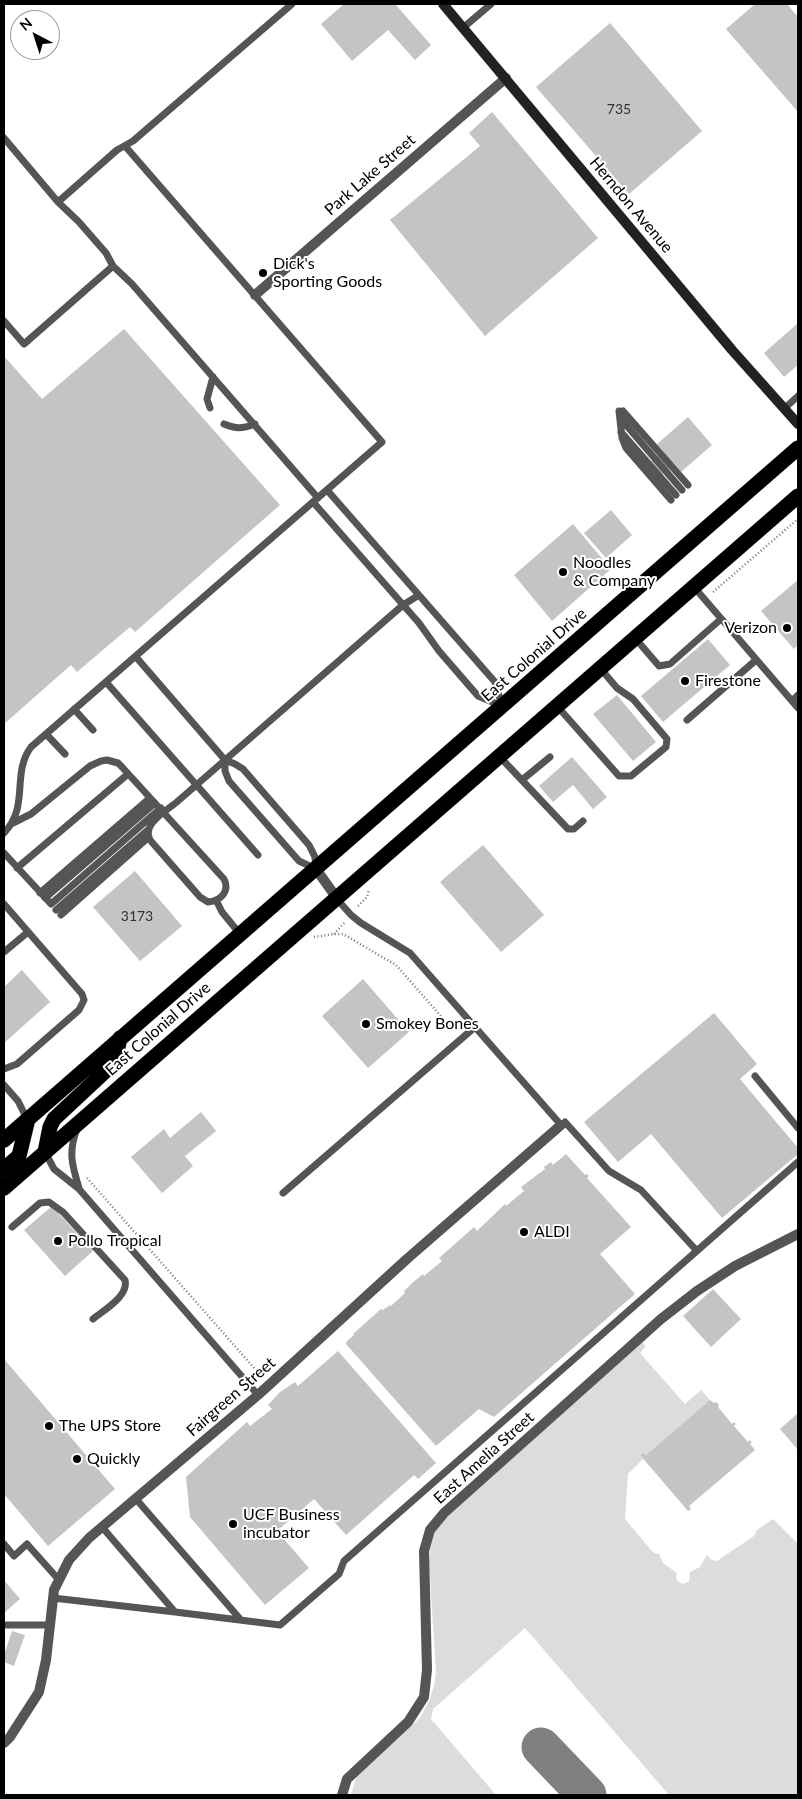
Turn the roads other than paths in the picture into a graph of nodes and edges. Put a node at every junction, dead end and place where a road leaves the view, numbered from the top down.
1 (292, 4) edge
2 (443, 4) edge
3 (491, 4) edge
4 (464, 27) junction
5 (506, 78) junction
6 (4, 138) edge
7 (125, 146) junction
8 (58, 202) junction
9 (113, 266) junction
10 (255, 295) junction
11 (4, 321) edge
12 (213, 376) junction
13 (798, 396) edge
14 (210, 408) dead end
15 (785, 408) junction
16 (224, 424) dead end
17 (255, 424) junction
18 (798, 424) edge
19 (798, 448) edge
20 (685, 488) dead end
21 (327, 490) junction
22 (798, 496) edge
23 (674, 498) dead end
24 (316, 500) junction
25 (694, 587) junction
26 (419, 595) junction
27 (403, 605) junction
28 (721, 619) junction
29 (635, 638) junction
30 (136, 656) junction
31 (756, 660) junction
32 (600, 668) junction
33 (106, 682) junction
34 (798, 695) edge
35 (792, 701) junction
36 (502, 706) junction
37 (557, 706) junction
38 (798, 708) edge
39 (74, 709) junction
40 (687, 720) dead end
41 (93, 730) dead end
42 (46, 734) junction
43 (65, 754) dead end
44 (499, 756) junction
45 (550, 757) dead end
46 (225, 760) junction
47 (128, 774) junction
48 (522, 780) junction
49 (197, 785) junction
50 (158, 805) junction
51 (583, 821) dead end
52 (13, 823) junction
53 (4, 834) edge
54 (148, 834) junction
55 (4, 853) edge
56 (258, 855) dead end
57 (17, 868) junction
58 (316, 869) junction
59 (336, 897) junction
60 (216, 900) junction
61 (4, 904) edge
62 (51, 904) junction
63 (28, 932) junction
64 (241, 934) junction
65 (4, 952) edge
66 (475, 1027) junction
67 (120, 1038) junction
68 (4, 1069) edge
69 (755, 1076) dead end
70 (4, 1085) edge
71 (28, 1119) junction
72 (80, 1121) junction
73 (563, 1124) junction
74 (798, 1128) edge
75 (4, 1140) edge
76 (45, 1152) junction
77 (798, 1162) edge
78 (4, 1169) edge
79 (4, 1188) edge
80 (79, 1189) junction
81 (283, 1193) dead end
82 (12, 1227) dead end
83 (798, 1234) edge
84 (697, 1251) junction
85 (93, 1319) dead end
86 (258, 1395) junction
87 (136, 1499) junction
88 (102, 1527) junction
89 (4, 1544) edge
90 (59, 1580) junction
91 (54, 1598) junction
92 (175, 1612) junction
93 (241, 1620) junction
94 (4, 1625) edge
95 (50, 1625) junction
96 (4, 1743) edge
97 (342, 1795) edge

1 - 7 lane
2 - 4 street, Herndon Avenue
3 - 4 lane
4 - 5 street, Herndon Avenue
5 - 10 street, Park Lake Street
5 - 15 street, Herndon Avenue
6 - 8 lane
7 - 8 lane
7 - 10 lane
8 - 9 lane
9 - 11 lane
9 - 12 lane
10 - 21 lane
12 - 14 lane
12 - 17 lane
13 - 15 lane
15 - 18 street, Herndon Avenue
16 - 17 lane
17 - 24 lane
19 - 36 highway, East Colonial Drive
20 - 23 lane
21 - 24 lane
21 - 26 lane
22 - 25 highway, East Colonial Drive
24 - 27 lane
24 - 30 lane
25 - 28 lane
25 - 29 highway, East Colonial Drive
26 - 27 lane
26 - 36 lane
27 - 36 lane
27 - 46 lane
28 - 29 lane
28 - 31 lane
29 - 32 highway, East Colonial Drive
30 - 33 lane
30 - 46 lane
31 - 35 lane
31 - 40 lane
32 - 37 highway, East Colonial Drive
32 - 37 lane
33 - 39 lane
33 - 49 lane
34 - 35 lane
35 - 38 lane
36 - 58 highway, East Colonial Drive
37 - 44 highway, East Colonial Drive
39 - 41 lane
39 - 42 lane
42 - 43 lane
42 - 52 lane
44 - 48 lane
44 - 59 highway, East Colonial Drive
45 - 48 lane
46 - 49 lane
46 - 58 lane
46 - 58 lane
47 - 50 lane
47 - 52 lane
47 - 57 lane
48 - 51 lane
49 - 50 lane
49 - 56 lane
50 - 54 lane
50 - 60 lane
50 - 62 lane
50 - 62 lane
52 - 53 lane
54 - 60 lane
54 - 62 lane
55 - 57 lane
57 - 62 lane
58 - 59 street
58 - 64 highway, East Colonial Drive
59 - 66 lane
59 - 72 highway, East Colonial Drive
60 - 64 lane
61 - 63 lane
63 - 65 lane
63 - 68 lane
64 - 67 highway, East Colonial Drive
66 - 73 lane
66 - 81 lane
67 - 71 highway, East Colonial Drive
67 - 76 highway
69 - 74 lane
70 - 71 lane
71 - 75 highway, East Colonial Drive
71 - 78 highway
72 - 76 highway, East Colonial Drive
72 - 80 lane
73 - 84 lane
73 - 86 street, Fairgreen Street
76 - 79 highway, East Colonial Drive
76 - 80 lane
77 - 84 lane
80 - 86 lane
82 - 85 lane
83 - 97 street, East Amelia Street
84 - 93 lane
86 - 87 street, Fairgreen Street
87 - 88 street, Fairgreen Street
87 - 93 lane
88 - 90 street, Fairgreen Street
88 - 92 lane
89 - 90 lane
90 - 91 street, Fairgreen Street
91 - 92 lane
91 - 95 street, Fairgreen Street
92 - 93 lane
94 - 95 lane
95 - 96 street, Fairgreen Street

